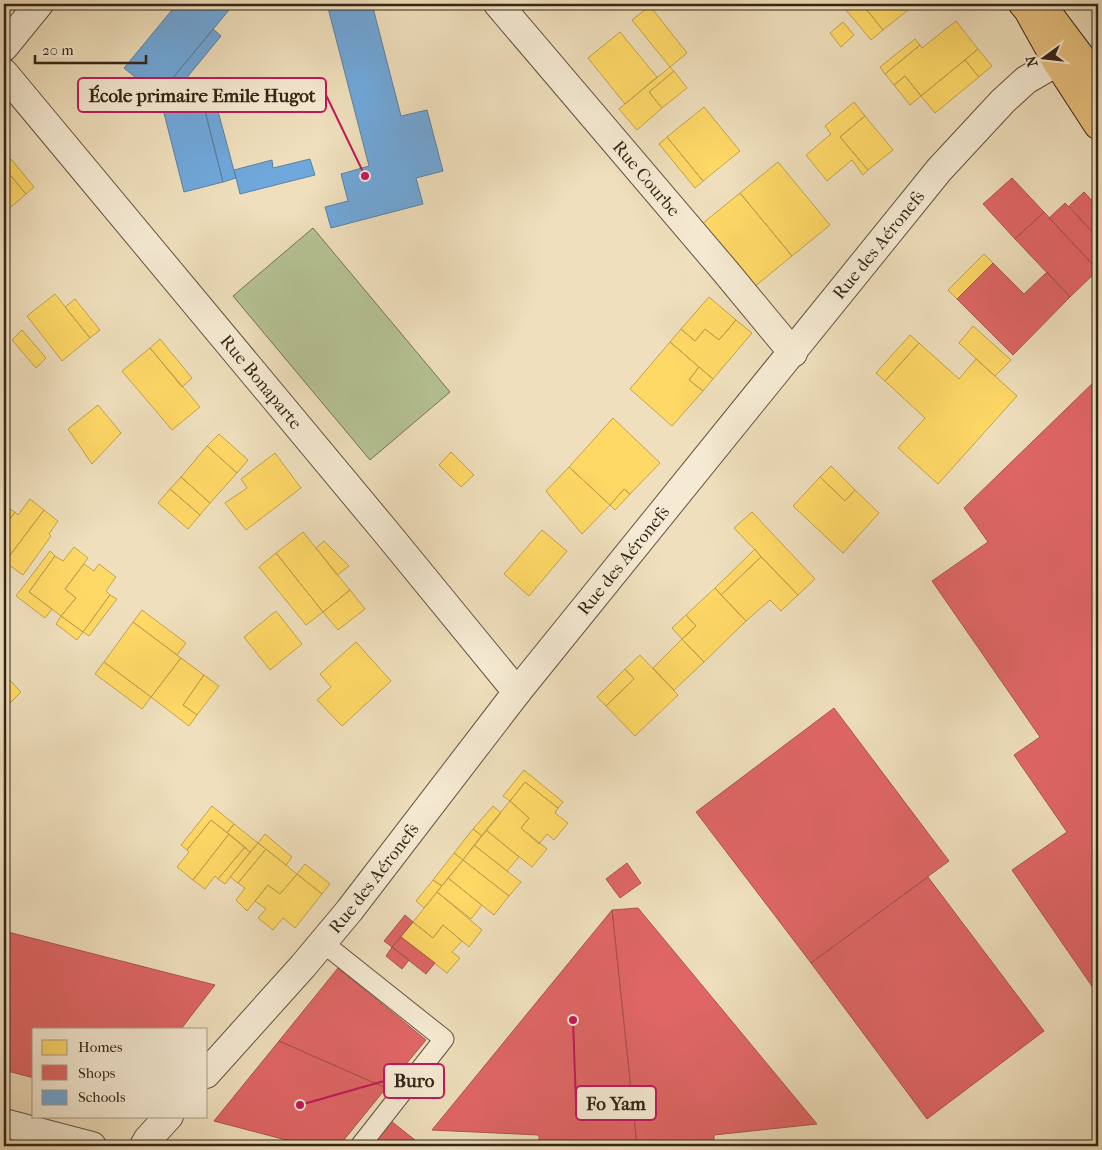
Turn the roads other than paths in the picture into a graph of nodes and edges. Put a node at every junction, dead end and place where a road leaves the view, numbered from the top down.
1 (39, 4) edge
2 (498, 4) edge
3 (1023, 4) edge
4 (1041, 4) edge
5 (4, 47) edge
6 (1057, 62) junction
7 (6, 80) edge
8 (1098, 80) edge
9 (1098, 125) edge
10 (793, 353) junction
11 (517, 692) junction
12 (322, 942) junction
13 (208, 1072) edge
14 (167, 1118) edge
15 (4, 1123) edge
16 (92, 1146) edge
17 (144, 1146) edge
18 (360, 1146) edge

1 - 5 street
2 - 10 street, Rue Courbe
3 - 6 main road
4 - 8 main road
6 - 9 main road
6 - 10 street, Rue des Aéronefs
7 - 11 street, Rue Bonaparte
10 - 11 street, Rue des Aéronefs
11 - 12 street, Rue des Aéronefs
12 - 13 street, Rue des Aéronefs
12 - 18 lane
14 - 17 street
15 - 16 street

